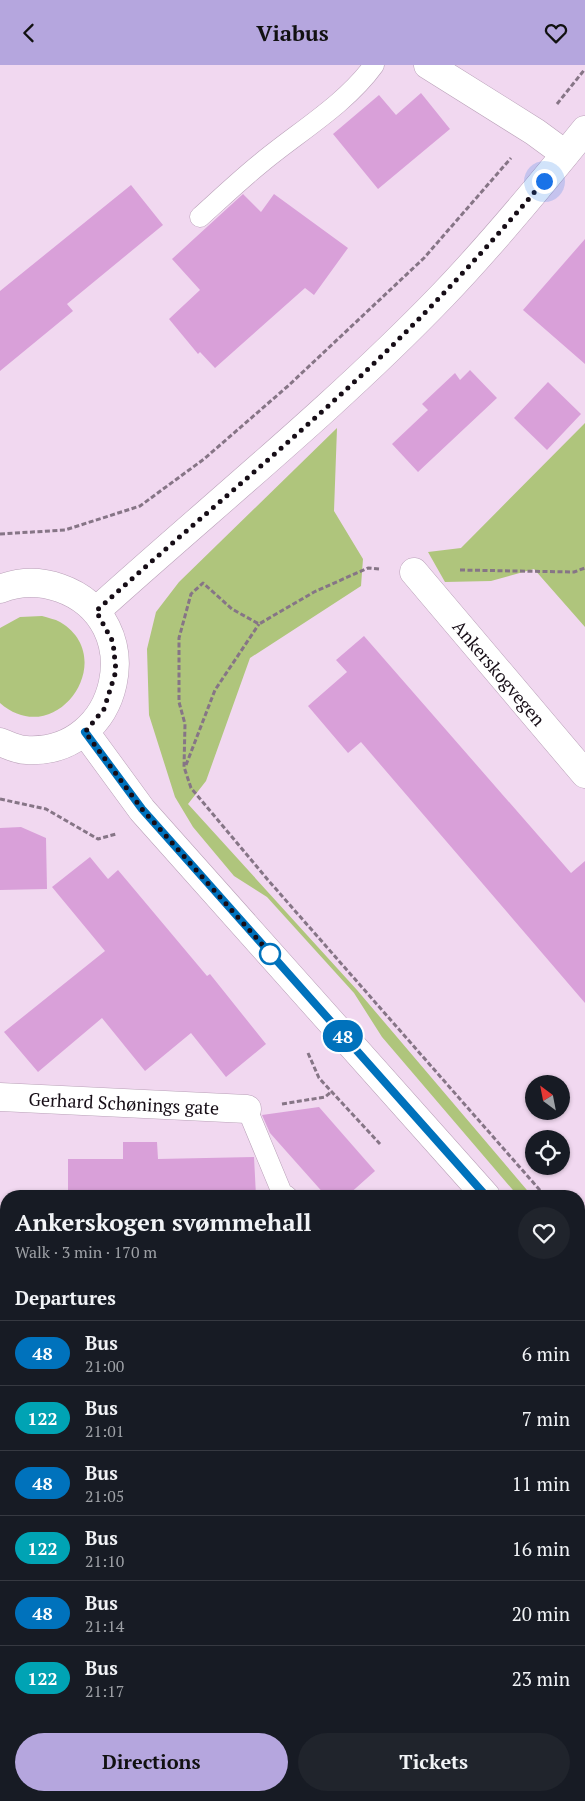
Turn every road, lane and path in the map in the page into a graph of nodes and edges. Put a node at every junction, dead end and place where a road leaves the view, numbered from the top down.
1 (374, 65) edge
2 (428, 65) edge
3 (585, 69) edge
4 (585, 130) edge
5 (535, 132) junction
6 (565, 155) junction
7 (200, 217) dead end
8 (0, 533) edge
9 (414, 572) dead end
10 (202, 583) dead end
11 (0, 589) edge
12 (96, 611) junction
13 (259, 623) dead end
14 (85, 732) junction
15 (0, 743) edge
16 (184, 767) junction
17 (585, 773) edge
18 (0, 799) edge
19 (116, 834) dead end
20 (306, 1049) dead end
21 (331, 1091) junction
22 (0, 1097) edge
23 (247, 1109) junction
24 (380, 1144) dead end
25 (281, 1190) edge
26 (481, 1190) edge
27 (540, 1190) edge

1 - 7 lane
2 - 5 main road
3 - 5 path
4 - 6 main road
5 - 6 main road
5 - 8 path
6 - 12 main road
9 - 17 main road, Ankerskogvegen
10 - 16 path
11 - 12 main road
12 - 14 main road
13 - 16 path
14 - 15 main road
14 - 26 main road
16 - 27 path
18 - 19 path
20 - 21 path
21 - 23 path
21 - 24 path
22 - 23 main road, Gerhard Schønings gate
23 - 25 lane

